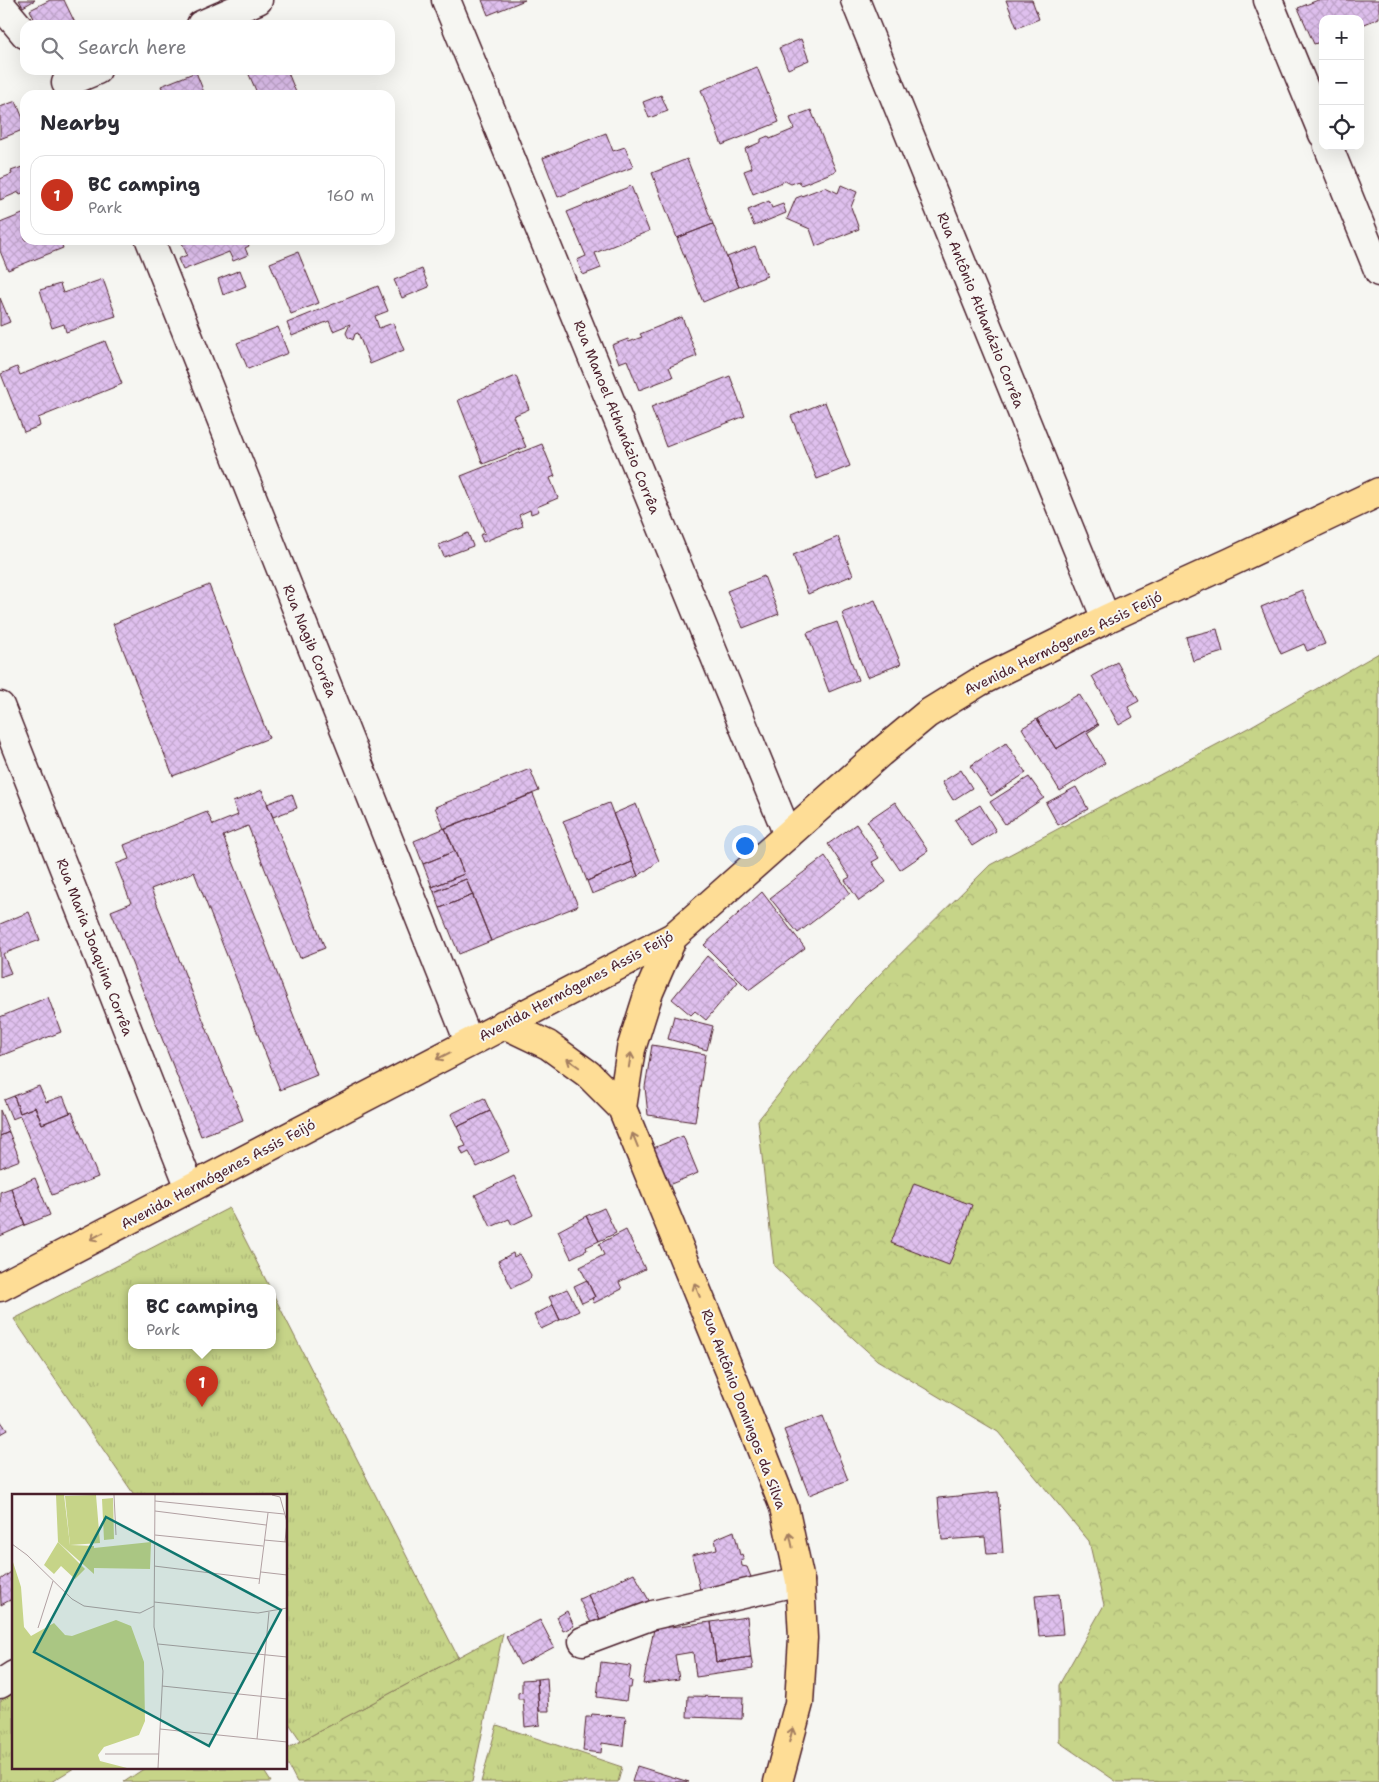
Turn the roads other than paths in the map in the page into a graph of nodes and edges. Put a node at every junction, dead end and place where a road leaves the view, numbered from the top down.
1 (258, 0) edge
2 (446, 0) edge
3 (855, 0) edge
4 (1268, 0) edge
5 (0, 4) edge
6 (212, 20) edge
7 (20, 28) edge
8 (85, 75) edge
9 (66, 83) edge
10 (1319, 124) edge
11 (1330, 150) edge
12 (152, 245) edge
13 (1379, 272) edge
14 (1379, 492) edge
15 (1106, 620) junction
16 (0, 706) edge
17 (788, 835) junction
18 (673, 938) junction
19 (504, 1024) junction
20 (469, 1042) junction
21 (622, 1108) junction
22 (190, 1188) junction
23 (0, 1287) edge
24 (800, 1581) junction
25 (584, 1642) dead end
26 (12, 1676) edge
27 (0, 1684) edge
28 (778, 1782) edge

1 - 6 street
2 - 17 street, Rua Manoel Athanázio Corrêa
3 - 15 street, Rua Antônio Athanázio Corrêa
4 - 10 street
5 - 7 street
8 - 9 street
11 - 13 street
12 - 20 street, Rua Nagib Corrêa
14 - 15 main road, Avenida Hermógenes Assis Feijó
15 - 17 main road, Avenida Hermógenes Assis Feijó
16 - 22 street, Rua Maria Joaquina Corrêa
17 - 18 main road, Avenida Hermógenes Assis Feijó
18 - 19 main road, Avenida Hermógenes Assis Feijó
21 -> 18 main road
19 - 20 main road, Avenida Hermógenes Assis Feijó
21 -> 19 main road, Rua Antônio Domingos da Silva
20 -> 22 main road, Avenida Hermógenes Assis Feijó
24 -> 21 main road, Rua Antônio Domingos da Silva
22 -> 23 main road, Avenida Hermógenes Assis Feijó
24 - 25 street
28 -> 24 main road, Rua Antônio Domingos da Silva
26 - 27 street

